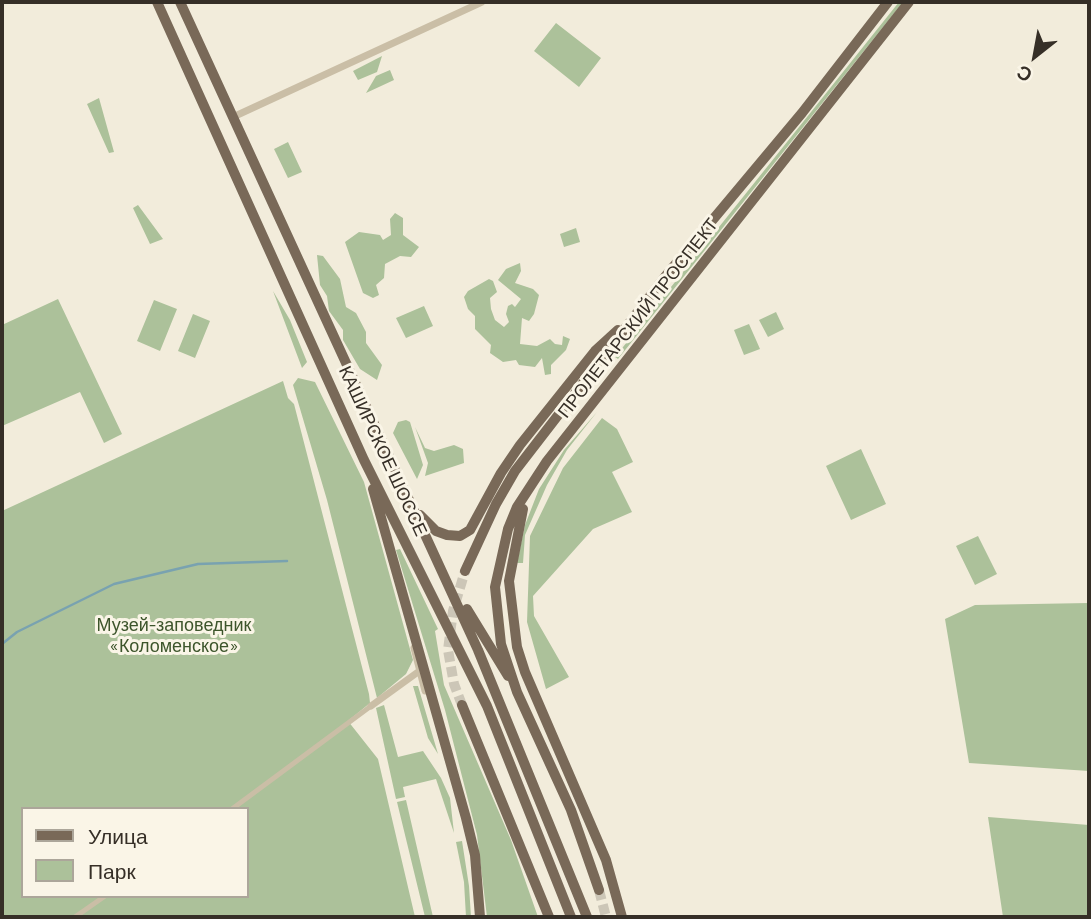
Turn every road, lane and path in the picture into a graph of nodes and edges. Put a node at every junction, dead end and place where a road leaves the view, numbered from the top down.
1 (157, 2) edge
2 (180, 2) edge
3 (482, 2) edge
4 (888, 2) edge
5 (909, 2) edge
6 (233, 117) junction
7 (638, 312) junction
8 (364, 460) junction
9 (533, 482) junction
10 (409, 500) junction
11 (466, 571) tunnel mouth
12 (444, 575) junction
13 (415, 630) junction
14 (418, 672) junction
15 (517, 692) junction
16 (462, 705) tunnel mouth
17 (371, 706) joint
18 (437, 706) junction
19 (235, 807) edge
20 (599, 890) tunnel mouth
21 (102, 898) edge
22 (75, 917) edge
23 (480, 917) edge
24 (547, 917) edge
25 (571, 917) edge
26 (587, 917) edge
27 (622, 917) edge

1 - 8 main road, КАШИРСКОЕ ШОССЕ
2 - 6 main road, КАШИРСКОЕ ШОССЕ
3 - 6 street
4 - 7 main road, ПРОЛЕТАРСКИЙ ПРОСПЕКТ
5 - 9 main road, ПРОЛЕТАРСКИЙ ПРОСПЕКТ
6 - 10 main road, КАШИРСКОЕ ШОССЕ
7 - 10 main road
7 - 11 main road, ПРОЛЕТАРСКИЙ ПРОСПЕКТ
8 - 13 main road
8 - 25 main road, КАШИРСКОЕ ШОССЕ
9 - 15 main road, ПРОЛЕТАРСКИЙ ПРОСПЕКТ
9 - 27 main road
10 - 12 main road, КАШИРСКОЕ ШОССЕ
12 - 15 main road
12 - 26 main road, КАШИРСКОЕ ШОССЕ
13 - 14 street
13 - 18 main road
14 - 17 street
14 - 18 street
15 - 20 main road
16 - 24 main road
17 - 19 street
18 - 23 main road
21 - 22 street

